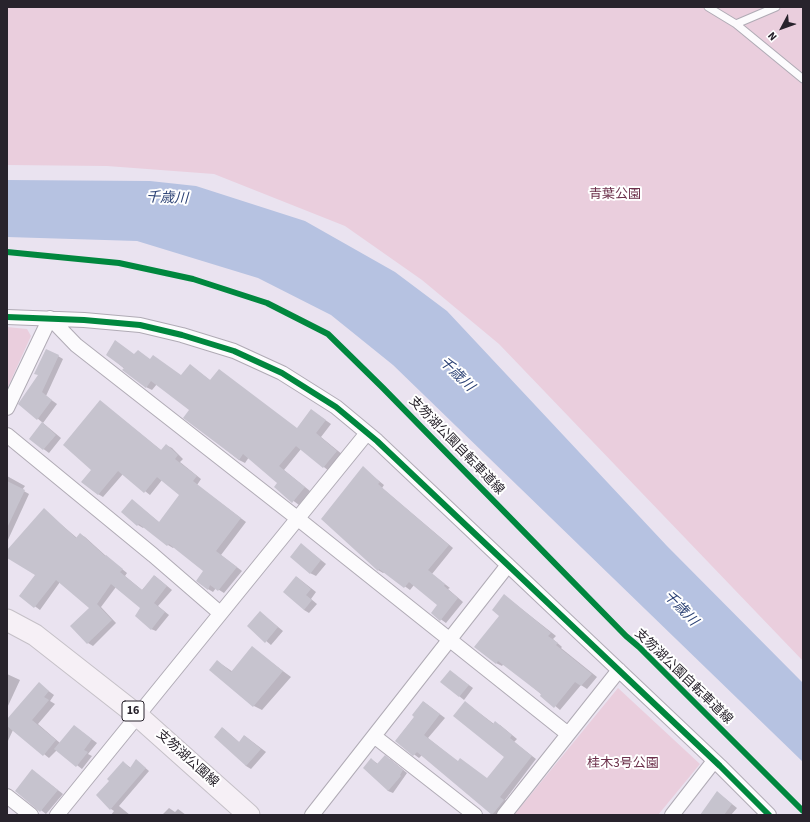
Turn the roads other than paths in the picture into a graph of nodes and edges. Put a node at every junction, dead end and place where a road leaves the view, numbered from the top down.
1 (708, 7) edge
2 (776, 7) edge
3 (736, 24) junction
4 (803, 79) edge
5 (7, 317) edge
6 (50, 318) junction
7 (7, 408) edge
8 (367, 433) junction
9 (7, 435) edge
10 (298, 518) junction
11 (508, 565) junction
12 (220, 613) junction
13 (7, 620) edge
14 (450, 640) junction
15 (619, 670) junction
16 (137, 715) junction
17 (568, 734) junction
18 (374, 736) junction
19 (714, 761) junction
20 (7, 796) edge
21 (31, 815) edge
22 (57, 815) edge
23 (249, 815) edge
24 (312, 815) edge
25 (475, 815) edge
26 (504, 815) edge
27 (672, 815) edge
28 (769, 815) edge

1 - 3 lane
2 - 3 lane
3 - 4 lane
5 - 6 street
6 - 7 street
6 - 8 street
6 - 10 street
8 - 10 street
8 - 11 street
9 - 12 street
10 - 12 street
10 - 14 street
11 - 14 street
11 - 15 street
12 - 16 street
13 - 16 main road, 支笏湖公園線 / 16
14 - 17 street
14 - 18 street
15 - 17 street
15 - 19 street
16 - 22 street
16 - 23 main road, 支笏湖公園線 / 16
17 - 26 street
18 - 24 street
18 - 25 street
19 - 27 street
19 - 28 street
20 - 21 street

